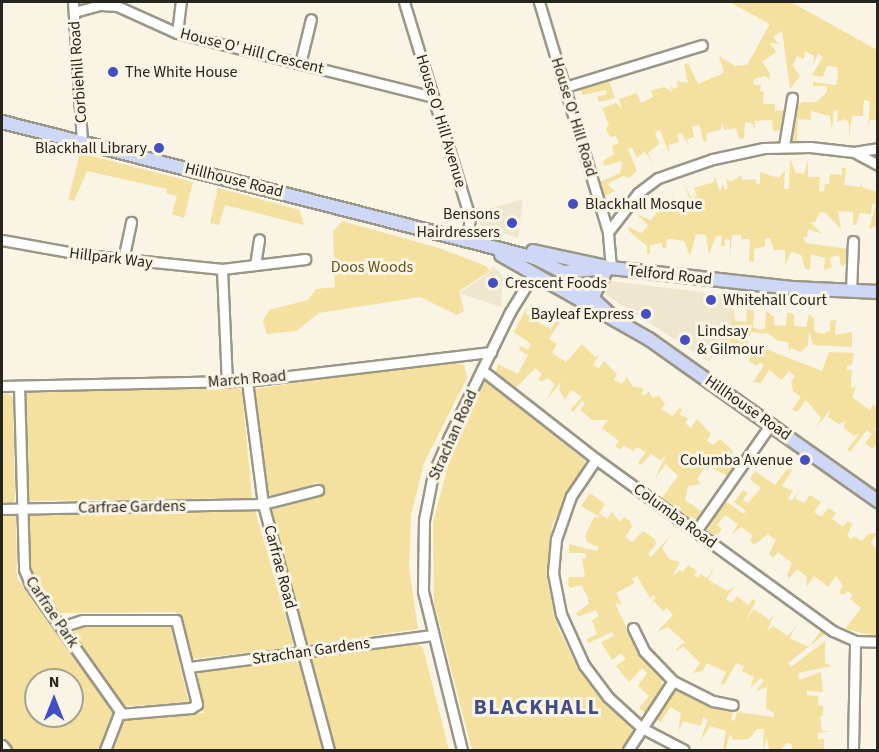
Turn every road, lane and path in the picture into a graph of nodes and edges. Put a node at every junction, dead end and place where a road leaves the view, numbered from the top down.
1 (73, 2) edge
2 (181, 2) edge
3 (404, 2) edge
4 (542, 2) edge
5 (74, 12) junction
6 (311, 19) dead end
7 (177, 33) junction
8 (702, 45) dead end
9 (300, 64) junction
10 (565, 87) junction
11 (434, 97) junction
12 (792, 98) dead end
13 (2, 122) edge
14 (82, 142) junction
15 (784, 147) junction
16 (878, 148) edge
17 (854, 152) junction
18 (878, 165) edge
19 (131, 222) dead end
20 (608, 232) junction
21 (259, 239) dead end
22 (2, 240) edge
23 (853, 241) dead end
24 (466, 242) junction
25 (499, 249) junction
26 (556, 255) junction
27 (305, 259) dead end
28 (123, 260) junction
29 (544, 261) junction
30 (255, 266) junction
31 (222, 269) junction
32 (608, 269) junction
33 (563, 272) junction
34 (534, 273) junction
35 (851, 291) junction
36 (878, 292) edge
37 (593, 296) junction
38 (615, 319) junction
39 (491, 352) junction
40 (482, 370) junction
41 (247, 381) junction
42 (227, 382) junction
43 (2, 386) edge
44 (19, 386) junction
45 (771, 424) junction
46 (596, 459) junction
47 (318, 490) dead end
48 (878, 501) edge
49 (263, 504) junction
50 (2, 509) edge
51 (22, 509) junction
52 (696, 531) junction
53 (61, 627) junction
54 (633, 628) dead end
55 (432, 635) junction
56 (855, 641) junction
57 (878, 642) edge
58 (302, 652) junction
59 (189, 668) junction
60 (673, 681) junction
61 (733, 705) dead end
62 (120, 714) junction
63 (642, 728) junction
64 (2, 746) edge
65 (6, 750) edge
66 (105, 750) edge
67 (329, 750) edge
68 (462, 750) edge
69 (628, 750) edge
70 (684, 750) edge
71 (853, 750) edge

1 - 5 street, Corbiehill Road
2 - 7 street
3 - 11 street, House O' Hill Avenue
4 - 10 street, House O' Hill Road
5 - 7 street, House O' Hill Crescent
5 - 14 street, Corbiehill Road
6 - 9 street
7 - 9 street, House O' Hill Crescent
8 - 10 street
9 - 11 street, House O' Hill Crescent
10 - 20 street, House O' Hill Road
11 - 24 street, House O' Hill Avenue
12 - 15 street
13 - 14 main road, Hillhouse Road
14 - 24 main road, Hillhouse Road
15 - 17 street
15 - 20 street
16 - 17 street
17 - 18 street
19 - 28 street
20 - 32 street, House O' Hill Road
21 - 30 street
22 - 28 street, Hillpark Way
23 - 35 street
24 - 25 main road, Hillhouse Road
24 - 26 main road
24 - 34 main road, Hillhouse Road
25 - 29 main road, Hillhouse Road
25 - 34 main road
26 - 29 main road
26 - 32 main road
27 - 30 street, Hillpark Way
28 - 31 street, Hillpark Way
29 - 33 main road, Hillhouse Road
29 - 34 main road
30 - 31 street, Hillpark Way
31 - 42 street
32 - 33 main road, Telford Road
32 - 35 main road, Telford Road
32 - 37 main road
33 - 34 main road, Telford Road
33 - 37 main road, Hillhouse Road
34 - 38 main road, Hillhouse Road
34 - 39 street, Strachan Road
35 - 36 main road, Telford Road
37 - 38 main road, Hillhouse Road
38 - 45 main road, Hillhouse Road
39 - 40 street, Strachan Road
39 - 41 street, March Road
40 - 46 street, Columba Road
40 - 55 street, Strachan Road
41 - 42 street, March Road
41 - 49 street, Carfrae Road
42 - 44 street, March Road
43 - 44 street, March Road
44 - 51 street, Carfrae Park
45 - 48 main road, Hillhouse Road
45 - 52 street
46 - 52 street, Columba Road
46 - 63 street
47 - 49 street, Carfrae Gardens
49 - 51 street, Carfrae Gardens
49 - 58 street, Carfrae Road
50 - 51 street, Carfrae Gardens
51 - 53 street, Carfrae Park
52 - 56 street, Columba Road
53 - 59 street
53 - 62 street, Carfrae Park
54 - 60 street
55 - 58 street, Strachan Gardens
55 - 68 street, Strachan Road
56 - 57 street, Columba Road
56 - 71 street
58 - 59 street, Strachan Gardens
58 - 67 street, Carfrae Road
59 - 62 street
60 - 61 street
60 - 63 street
62 - 66 street
63 - 69 street
63 - 70 street
64 - 65 street

